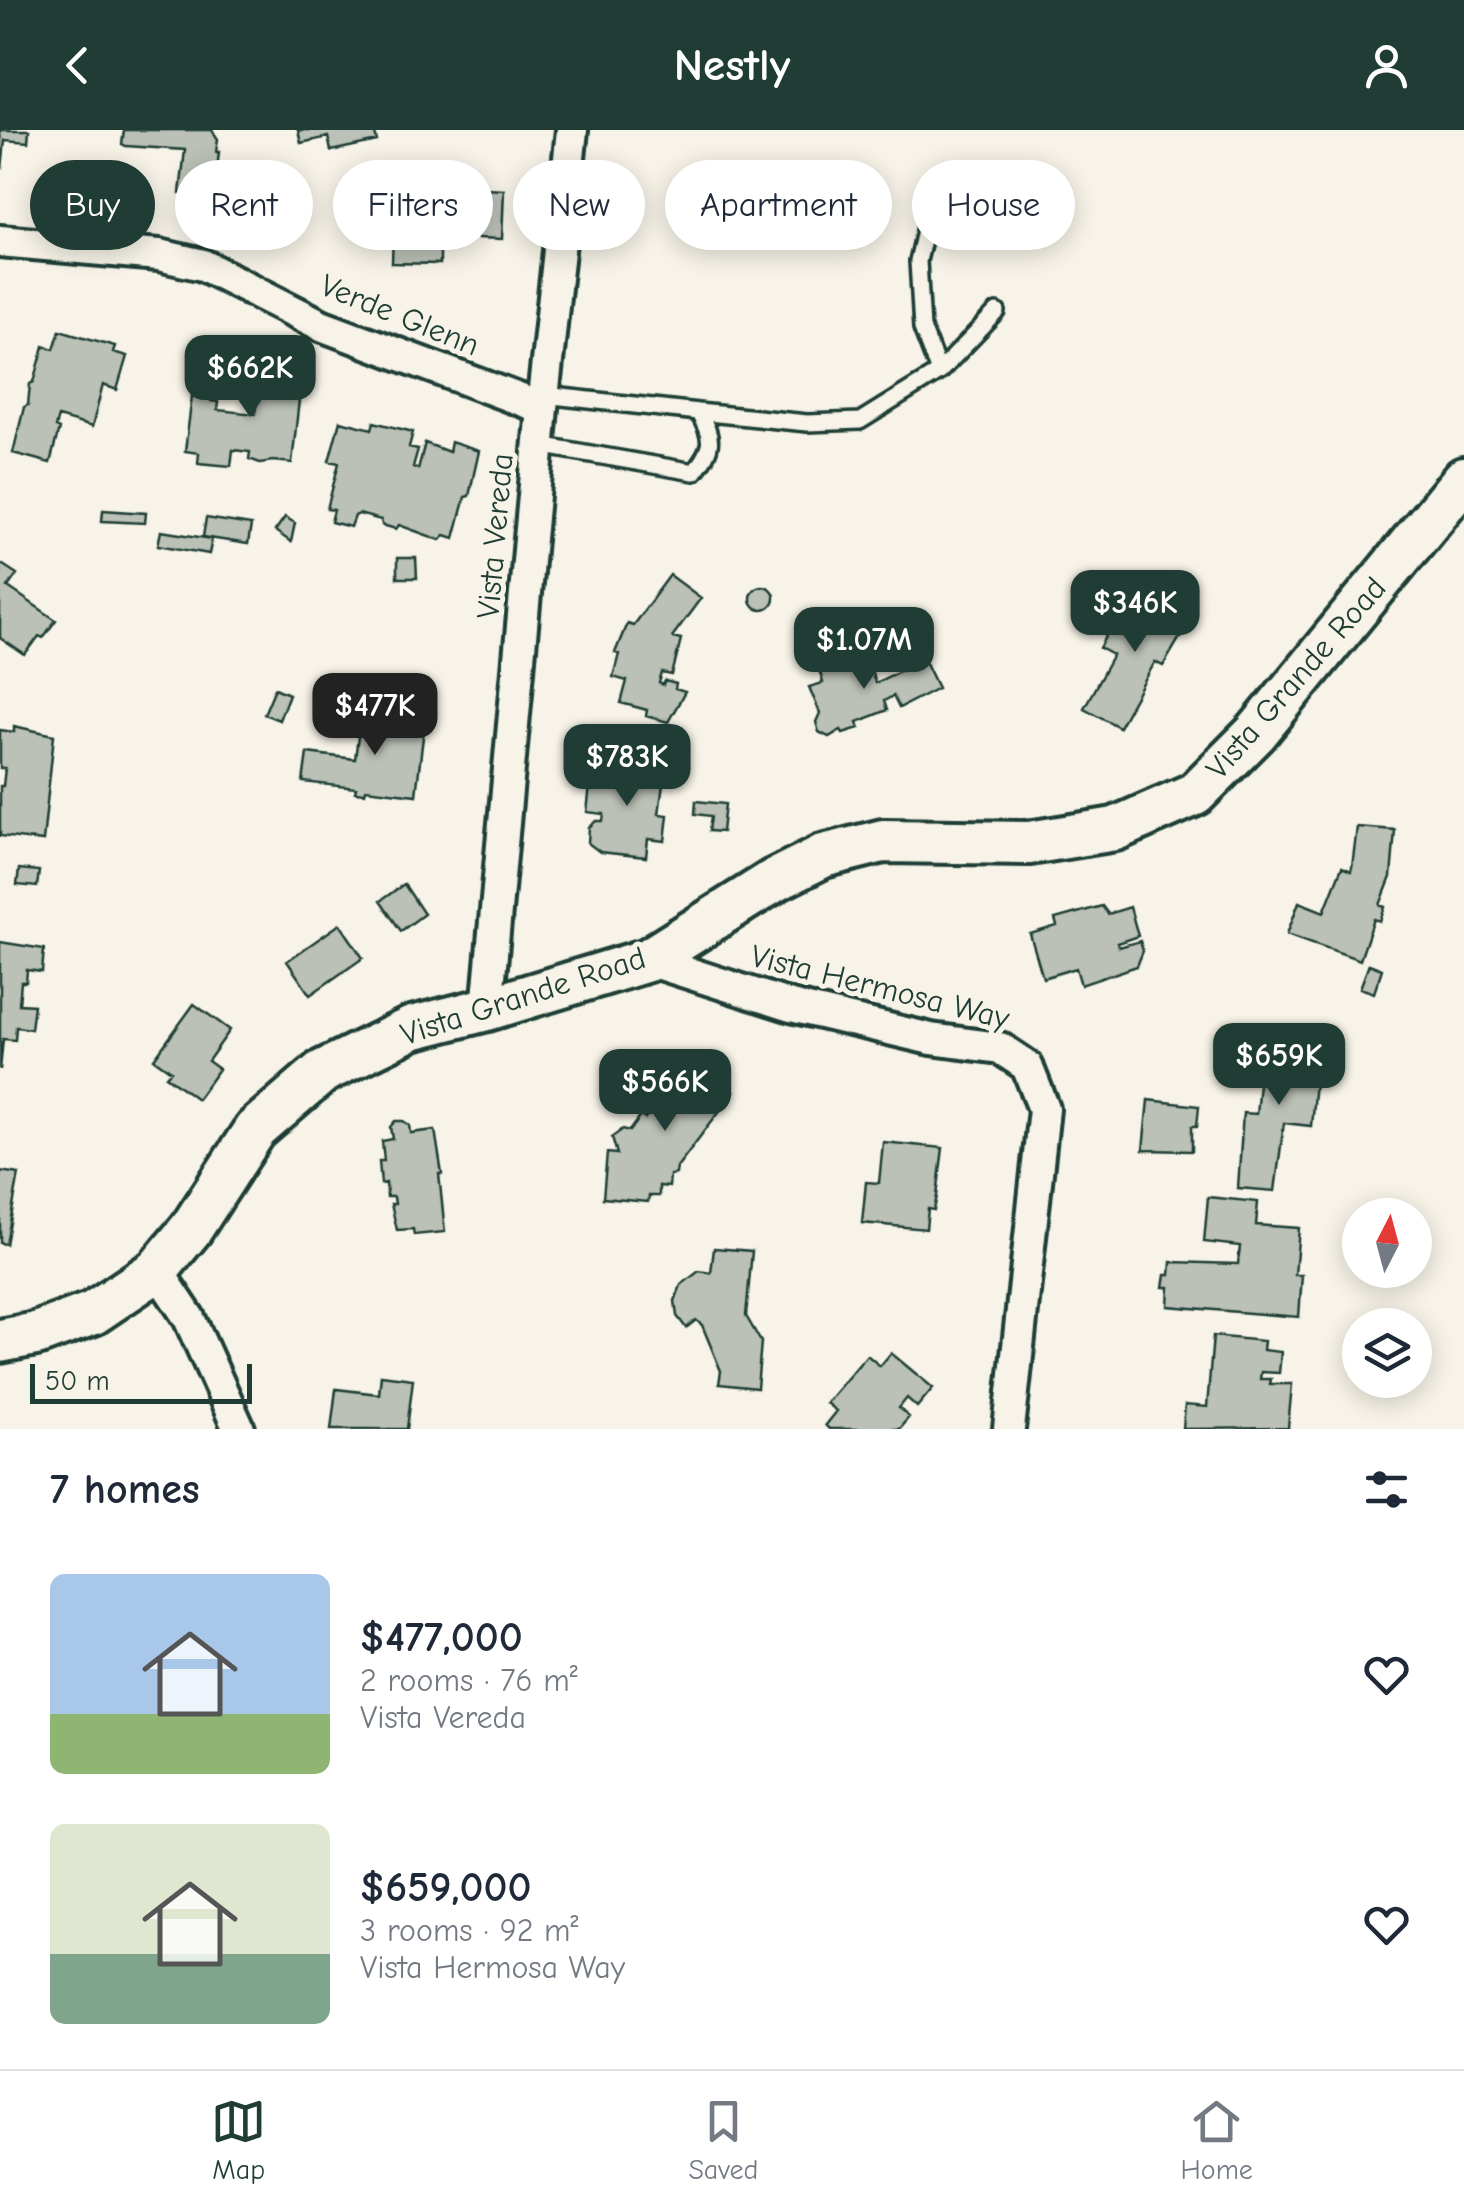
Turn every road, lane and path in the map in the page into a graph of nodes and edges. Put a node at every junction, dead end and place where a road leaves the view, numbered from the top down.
1 (572, 130) edge
2 (0, 241) edge
3 (921, 250) edge
4 (997, 312) dead end
5 (939, 372) junction
6 (543, 402) junction
7 (698, 412) junction
8 (539, 446) junction
9 (1464, 479) edge
10 (648, 960) junction
11 (487, 1009) junction
12 (157, 1270) junction
13 (0, 1340) edge
14 (239, 1429) edge
15 (1009, 1429) edge

1 - 6 street, Vista Vereda
2 - 6 street, Verde Glenn
3 - 5 lane
4 - 5 lane
5 - 7 lane
6 - 7 lane
6 - 8 street, Vista Vereda
7 - 8 lane
8 - 11 street, Vista Vereda
9 - 10 street, Vista Grande Road
10 - 11 street, Vista Grande Road
10 - 15 street, Vista Hermosa Way
11 - 12 street, Vista Grande Road
12 - 13 street, Vista Grande Road
12 - 14 street

